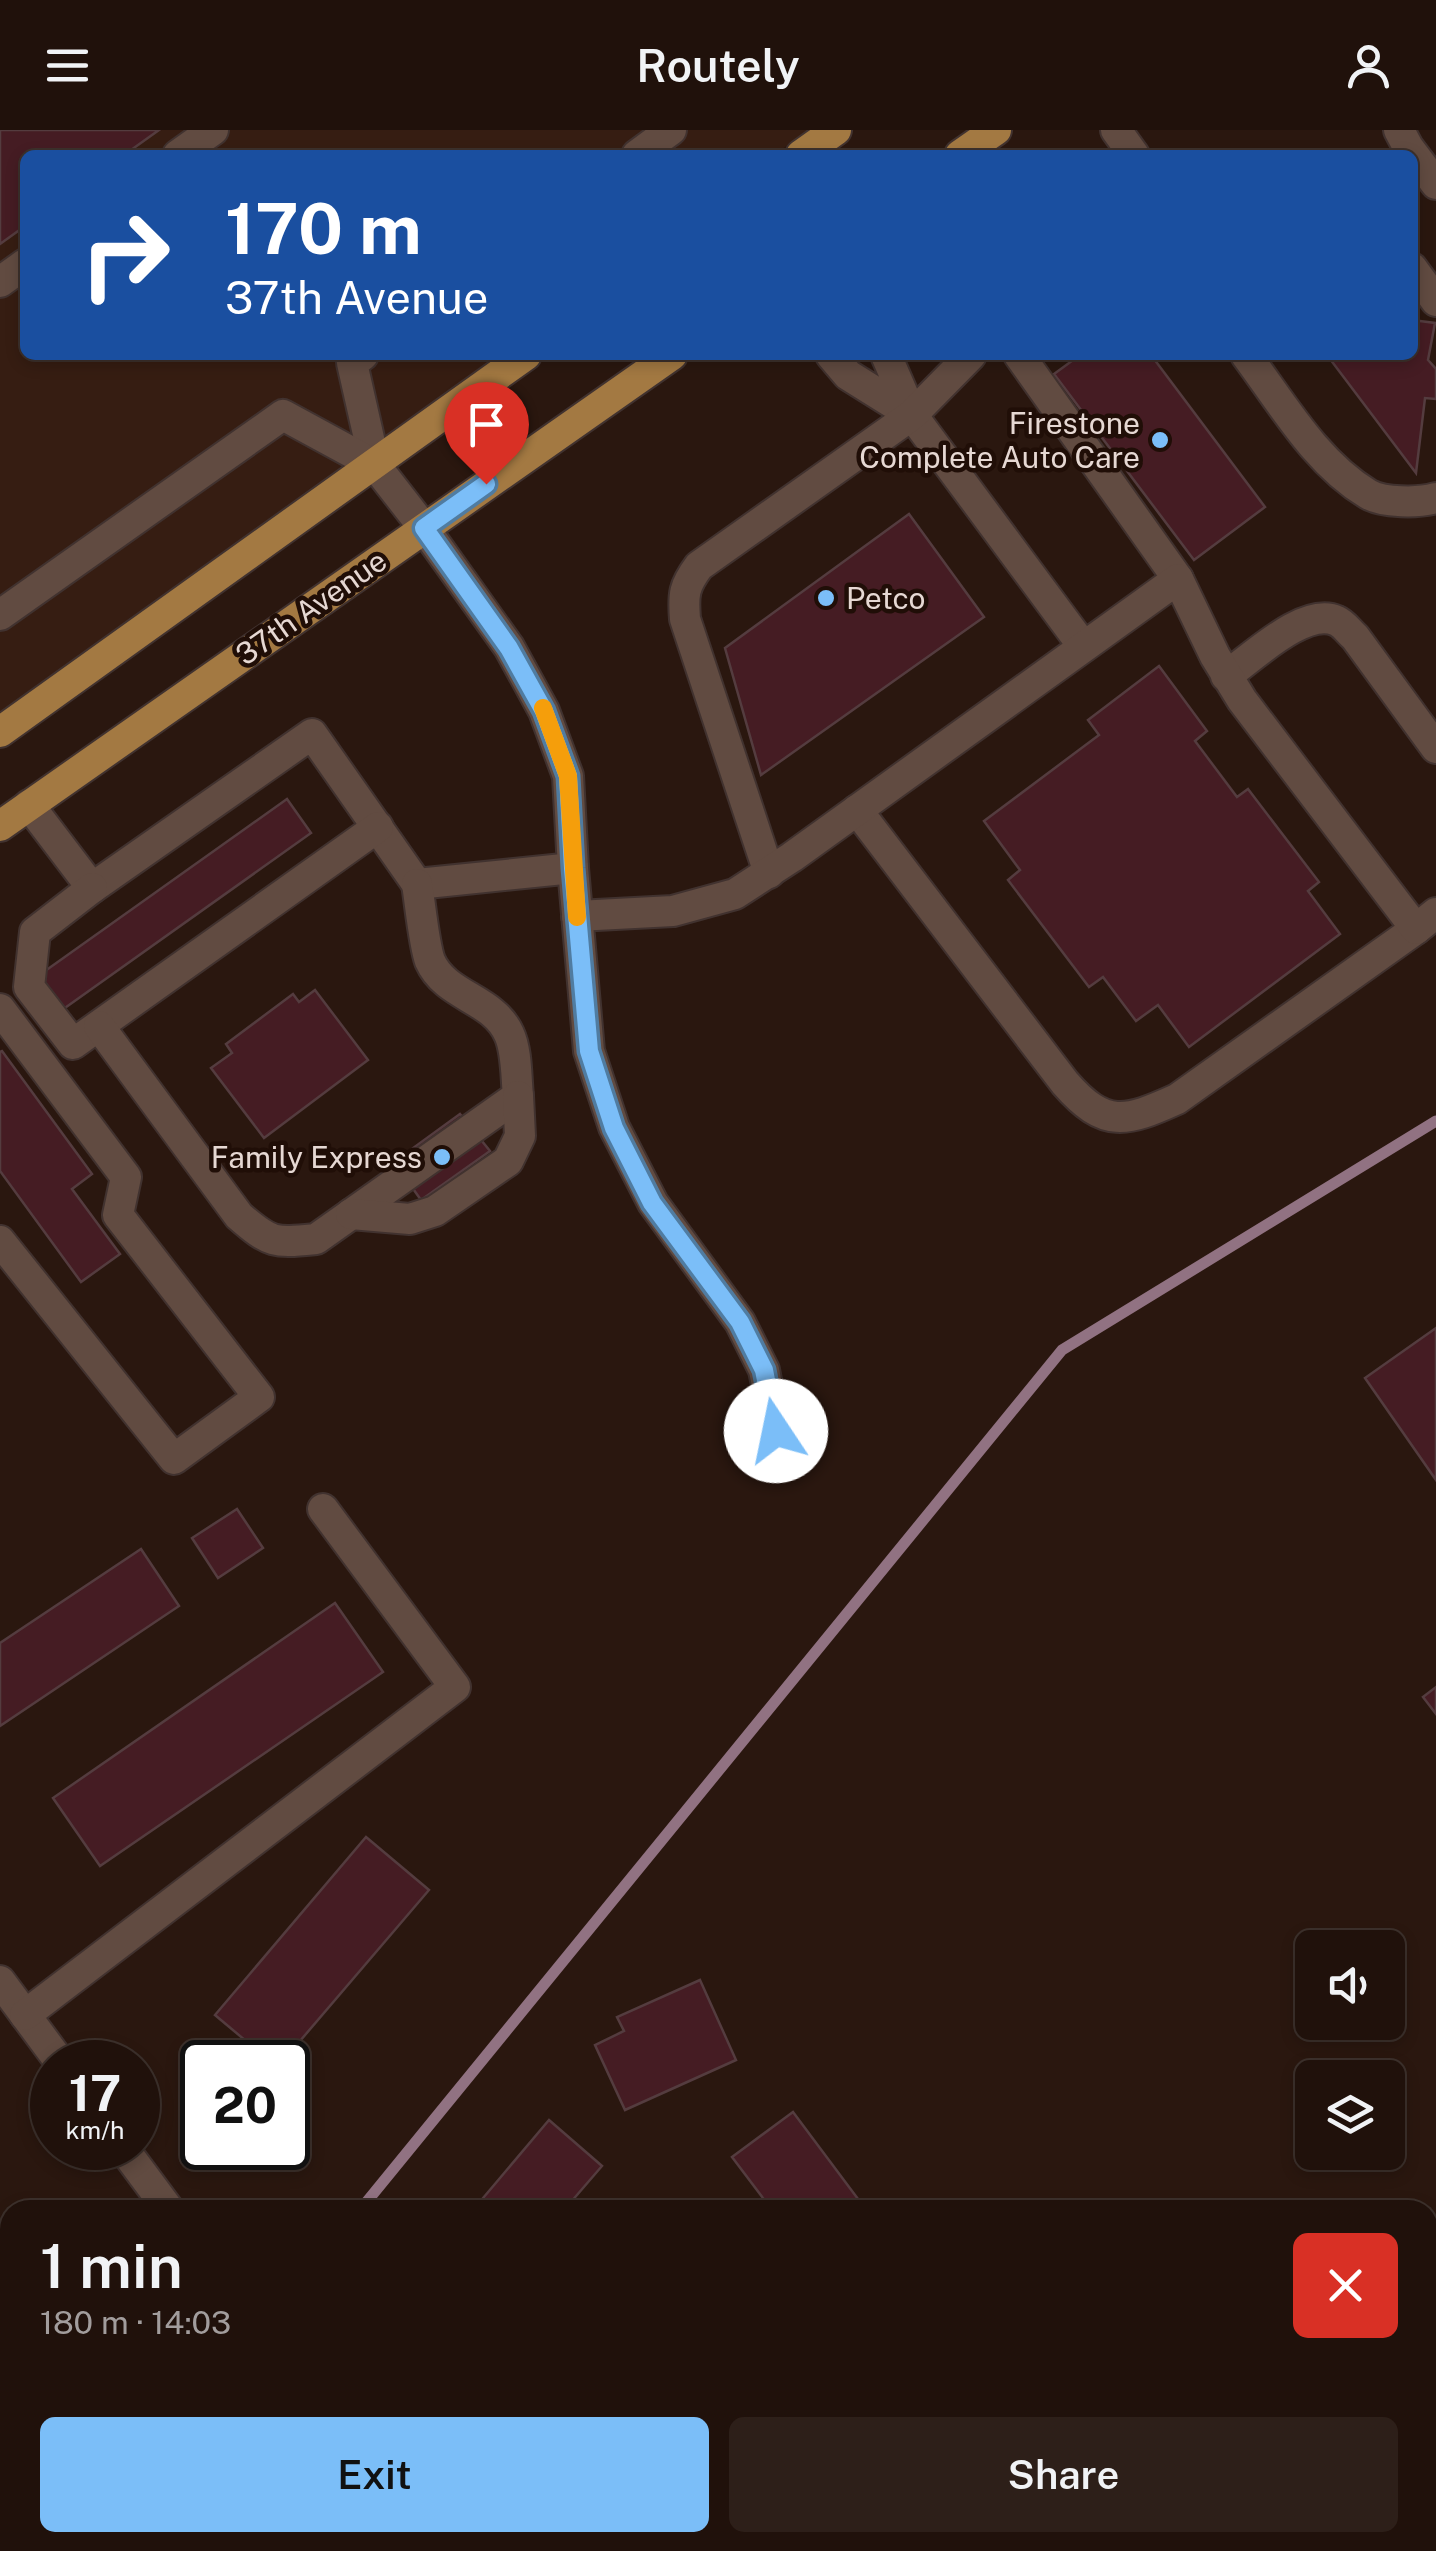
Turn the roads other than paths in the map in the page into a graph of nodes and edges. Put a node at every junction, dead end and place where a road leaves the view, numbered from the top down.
1 (213, 130) edge
2 (671, 130) edge
3 (836, 130) edge
4 (996, 130) edge
5 (185, 150) edge
6 (644, 150) edge
7 (809, 150) edge
8 (967, 150) edge
9 (1418, 276) edge
10 (1436, 300) edge
11 (358, 360) edge
12 (519, 360) edge
13 (665, 360) edge
14 (835, 360) edge
15 (888, 360) edge
16 (965, 360) edge
17 (1023, 360) edge
18 (1250, 360) edge
19 (912, 416) junction
20 (375, 465) junction
21 (1436, 498) edge
22 (424, 528) junction
23 (1178, 579) junction
24 (0, 615) edge
25 (1083, 646) junction
26 (1226, 676) junction
27 (0, 732) edge
28 (1436, 748) edge
29 (29, 805) junction
30 (858, 810) junction
31 (0, 826) edge
32 (378, 827) junction
33 (573, 868) junction
34 (769, 872) junction
35 (417, 884) junction
36 (92, 888) junction
37 (577, 916) junction
38 (1426, 921) edge
39 (0, 1009) edge
40 (98, 1026) junction
41 (518, 1096) junction
42 (351, 1214) junction
43 (0, 1241) edge
44 (776, 1431) dead end
45 (324, 1508) dead end
46 (0, 1981) edge
47 (25, 2015) junction
48 (44, 2040) edge
49 (139, 2170) edge
50 (162, 2200) edge

1 - 5 street
2 - 6 street
3 - 7 main road
4 - 8 main road
9 - 10 street
11 - 20 street
12 - 20 main road
13 - 22 main road, 37th Avenue
14 - 19 street
15 - 19 street
16 - 19 street
17 - 23 street
18 - 21 street
19 - 25 street
19 - 34 street
20 - 22 street
20 - 24 street
20 - 27 main road
22 - 29 main road, 37th Avenue
22 - 33 street
23 - 25 street
23 - 26 street
25 - 30 street
26 - 28 street
26 - 38 street
29 - 31 main road, 37th Avenue
29 - 36 street
30 - 34 street
30 - 38 street
32 - 35 street
32 - 36 street
32 - 40 street
33 - 35 street
33 - 37 street
34 - 37 street
35 - 41 street
36 - 40 street
37 - 44 street
39 - 43 street
40 - 42 street
41 - 42 street
41 - 42 street
45 - 47 street
46 - 47 street
47 - 48 street
49 - 50 street

